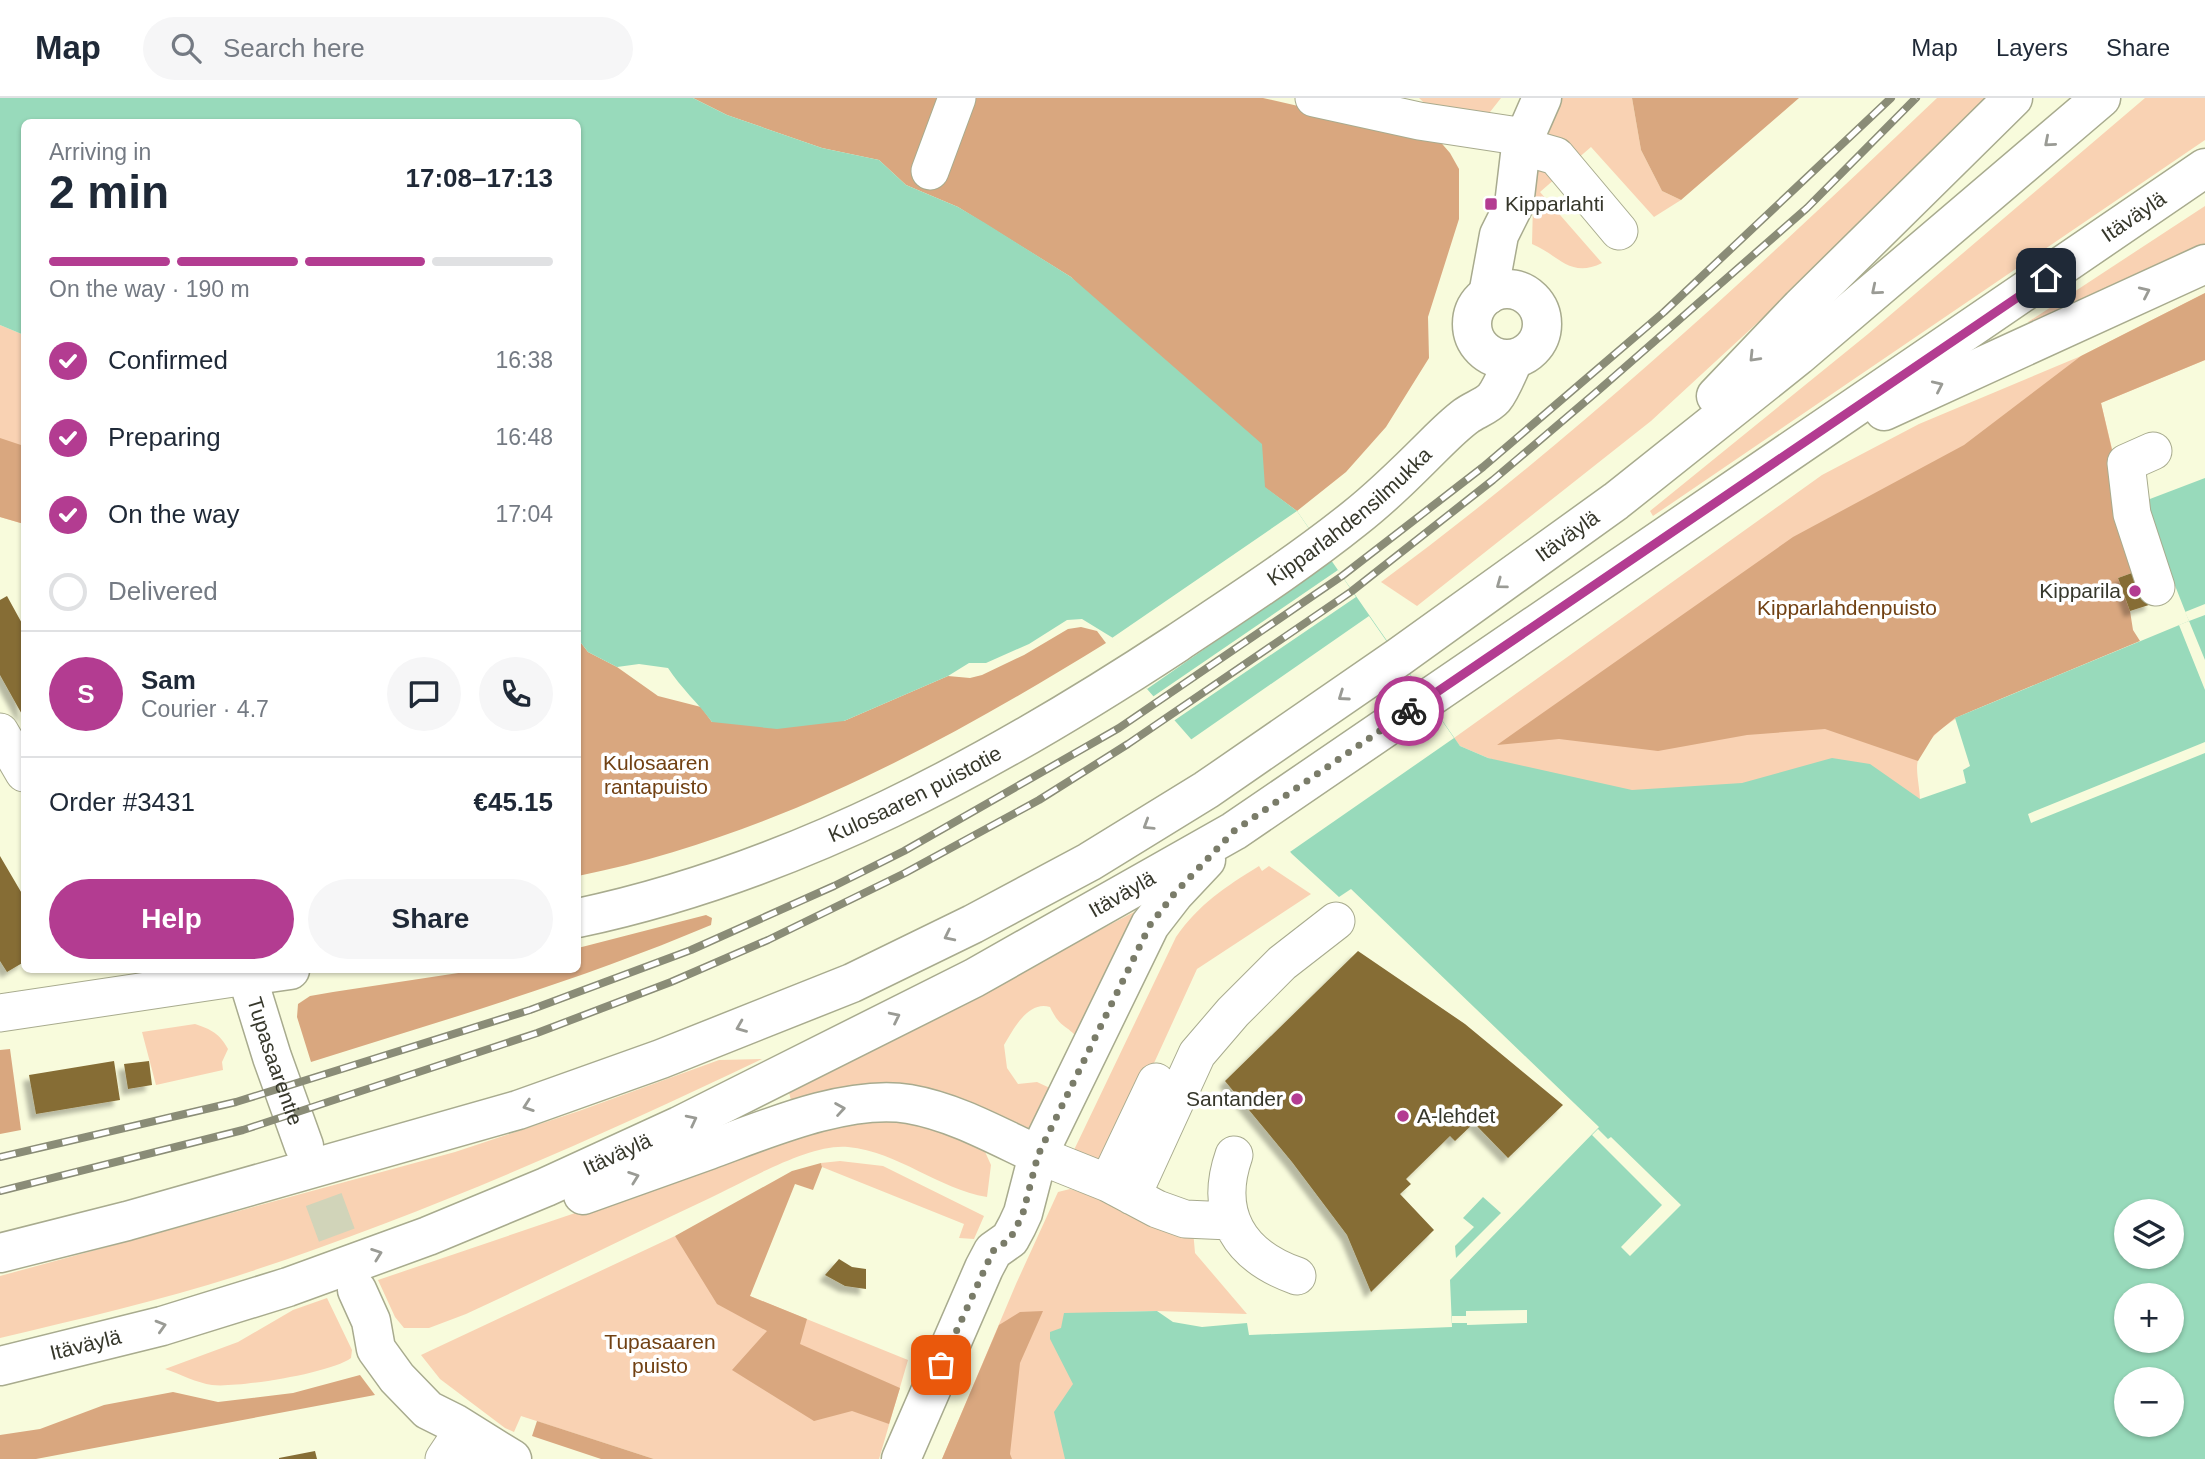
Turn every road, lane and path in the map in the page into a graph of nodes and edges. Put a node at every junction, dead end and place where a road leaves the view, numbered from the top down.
1 (957, 98) edge
2 (1314, 98) edge
3 (1542, 98) edge
4 (2013, 98) edge
5 (2101, 98) edge
6 (1408, 109) edge
7 (1522, 141) junction
8 (2205, 168) edge
9 (930, 171) dead end
10 (1619, 231) dead end
11 (2205, 264) edge
12 (1504, 293) junction
13 (1498, 354) junction
14 (2152, 451) dead end
15 (1787, 456) junction
16 (1616, 501) junction
17 (2156, 587) dead end
18 (1226, 611) joint
19 (0, 732) edge
20 (21, 768) edge
21 (1234, 831) junction
22 (581, 917) edge
23 (1336, 921) dead end
24 (268, 973) edge
25 (247, 976) junction
26 (125, 982) edge
27 (0, 1013) edge
28 (1156, 1082) dead end
29 (304, 1146) tunnel mouth
30 (1038, 1155) junction
31 (1234, 1155) dead end
32 (1120, 1189) junction
33 (1230, 1221) junction
34 (428, 1236) junction
35 (0, 1253) edge
36 (1297, 1276) dead end
37 (364, 1306) tunnel mouth
38 (0, 1366) edge
39 (468, 1440) edge
40 (444, 1459) edge
41 (512, 1459) edge
42 (901, 1459) edge

1 - 9 street
2 - 6 street
3 - 7 main road
4 -> 16 main road
5 -> 16 main road, Itäväylä
6 - 7 street
7 - 10 street
7 - 12 main road
8 - 15 main road, Itäväylä
15 -> 11 main road
12 - 13 main road
12 - 13 main road
13 - 18 main road, Kipparlahdensilmukka
14 - 17 street
15 - 21 main road, Itäväylä
16 -> 35 main road, Itäväylä
18 - 22 main road, Kulosaaren puistotie
19 - 20 street
21 - 30 main road
34 -> 21 main road, Itäväylä
23 - 32 street
24 - 25 main road
25 - 26 street
25 - 29 main road, Tupasaarentie
26 - 27 street
28 - 32 street
30 - 32 street
34 -> 30 main road
30 - 42 main road
31 - 33 street
32 - 33 street
33 - 36 street
38 -> 34 main road, Itäväylä
37 - 39 main road
39 - 40 street
39 - 41 main road

